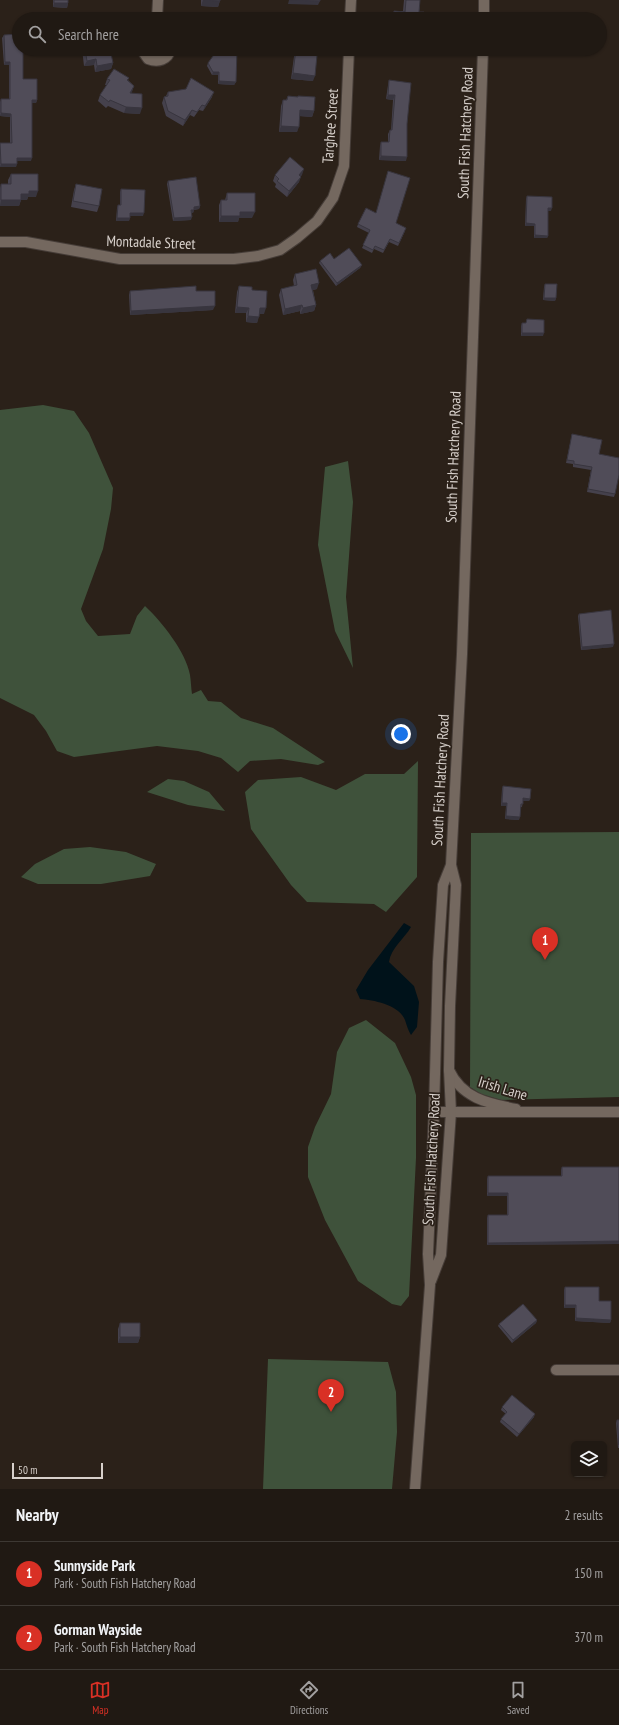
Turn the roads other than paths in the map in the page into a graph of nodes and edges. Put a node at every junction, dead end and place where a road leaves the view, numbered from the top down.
1 (158, 0) edge
2 (351, 0) edge
3 (484, 0) edge
4 (157, 12) edge
5 (350, 12) edge
6 (484, 12) edge
7 (146, 56) edge
8 (168, 56) edge
9 (349, 56) edge
10 (483, 56) edge
11 (297, 238) joint
12 (0, 242) edge
13 (451, 866) junction
14 (449, 1070) junction
15 (434, 1112) junction
16 (451, 1112) junction
17 (619, 1112) edge
18 (535, 1113) junction
19 (430, 1285) junction
20 (556, 1370) dead end
21 (619, 1370) edge
22 (415, 1489) edge

1 - 4 main road
2 - 5 main road
3 - 6 main road
7 - 8 main road
9 - 11 main road, Targhee Street
10 - 13 main road, South Fish Hatchery Road
11 - 12 main road, Montadale Street
13 - 14 main road, South Fish Hatchery Road
13 - 15 main road, South Fish Hatchery Road
14 - 16 main road, South Fish Hatchery Road
14 - 18 main road, Irish Lane
15 - 16 main road, Irish Lane
15 - 19 main road, South Fish Hatchery Road
16 - 18 main road, Irish Lane
16 - 19 main road, South Fish Hatchery Road
17 - 18 main road, Irish Lane
19 - 22 main road, South Fish Hatchery Road
20 - 21 main road

